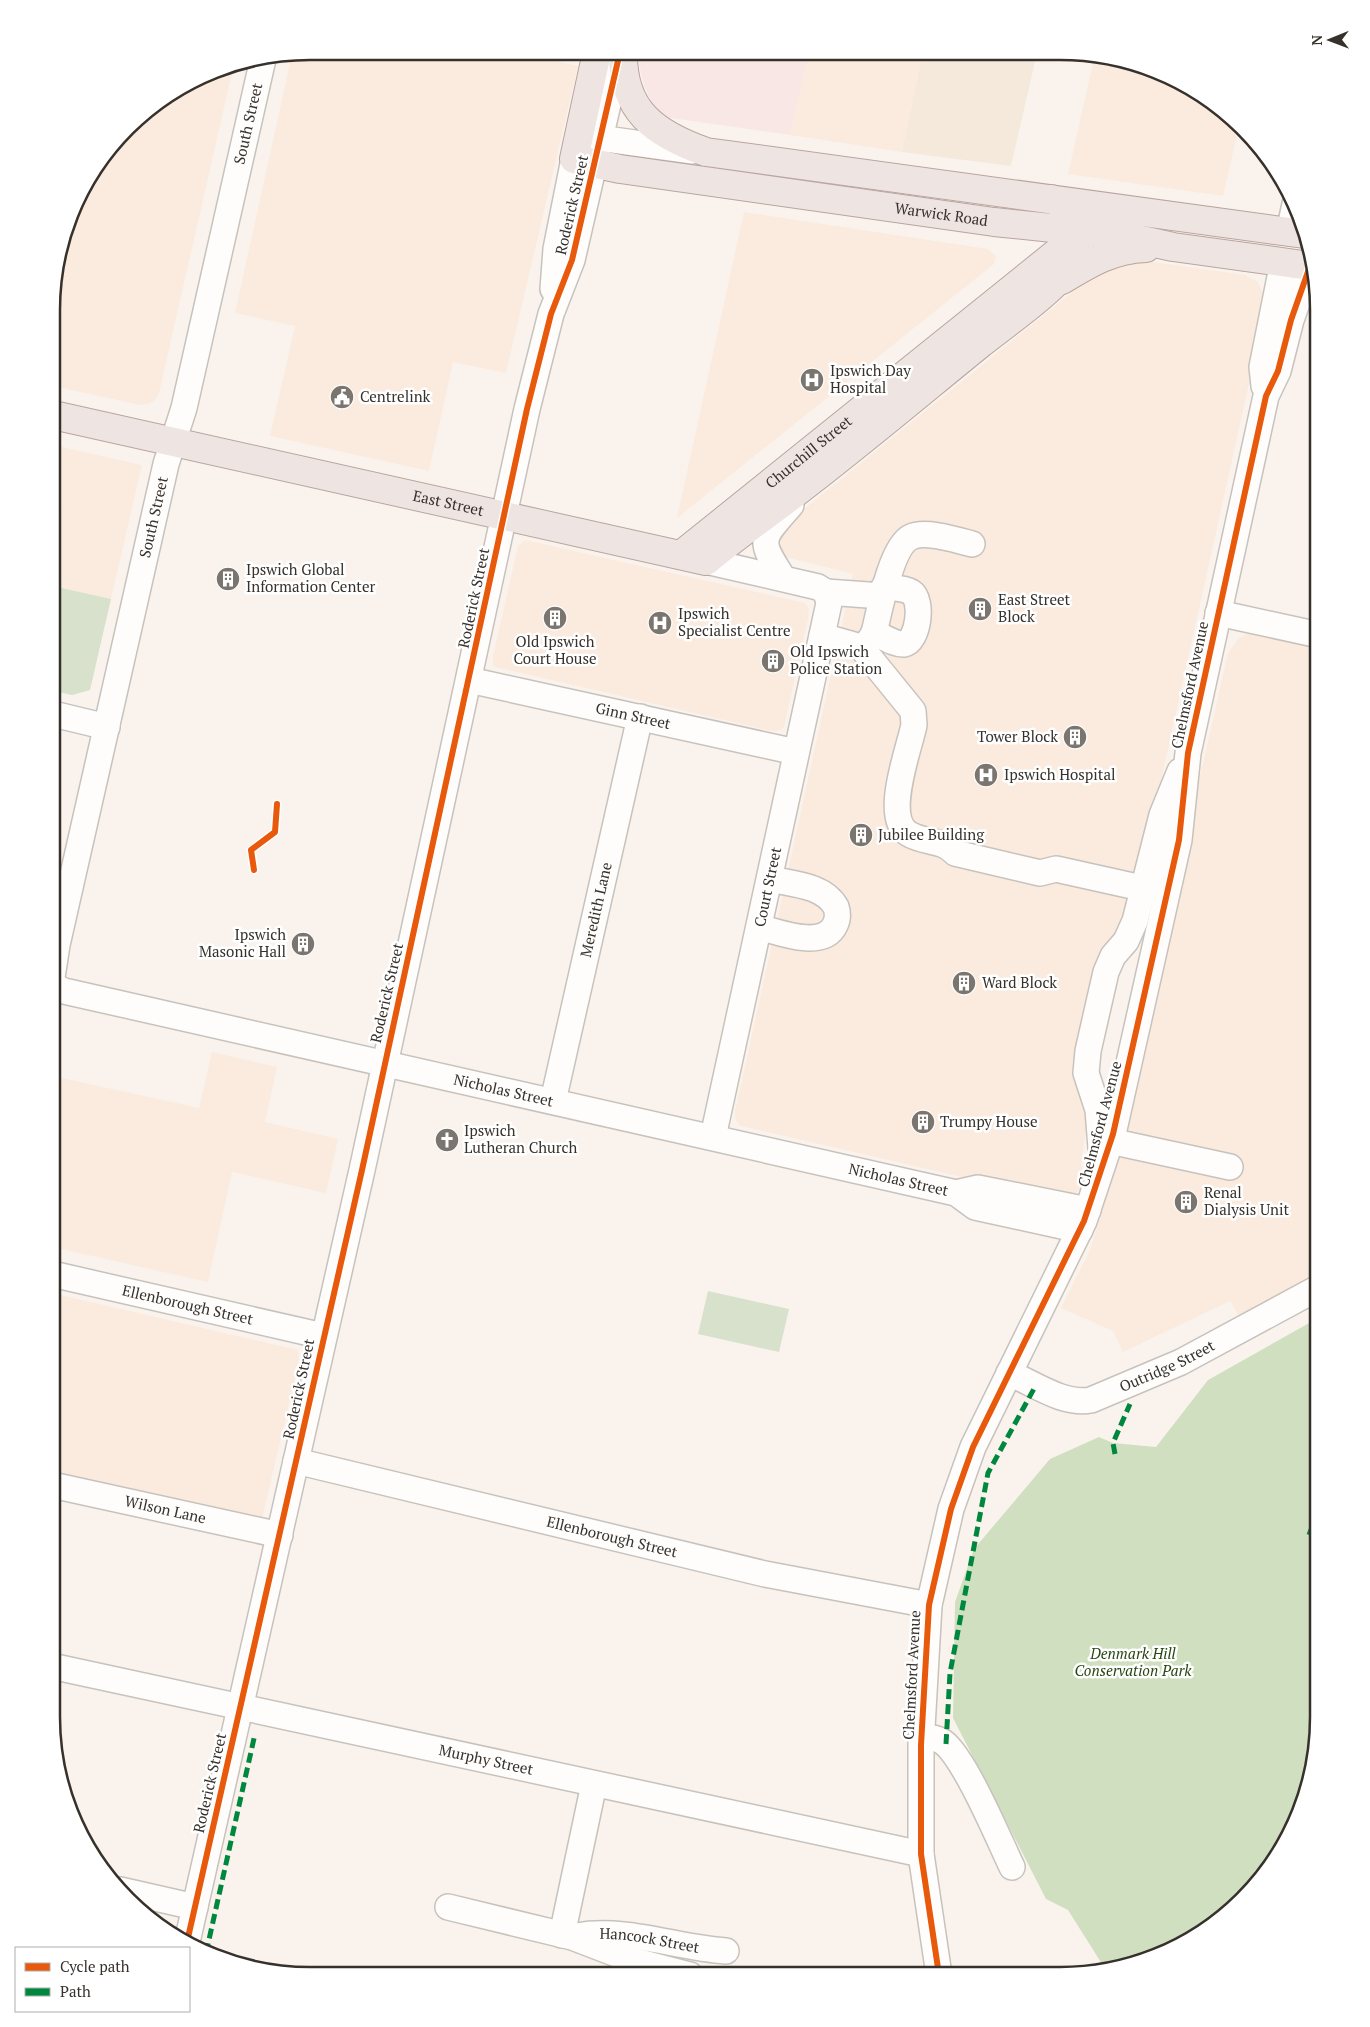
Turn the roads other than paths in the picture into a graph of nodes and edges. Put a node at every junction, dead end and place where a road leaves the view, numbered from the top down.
1 (596, 60) edge
2 (618, 60) edge
3 (622, 60) edge
4 (262, 65) edge
5 (587, 149) junction
6 (706, 152) junction
7 (780, 162) junction
8 (774, 191) junction
9 (1051, 199) junction
10 (1140, 212) junction
11 (994, 222) junction
12 (1080, 232) junction
13 (1296, 233) edge
14 (1173, 247) junction
15 (1283, 262) junction
16 (1306, 265) edge
17 (1307, 274) edge
18 (1049, 288) junction
19 (1012, 290) junction
20 (1266, 396) junction
21 (60, 417) edge
22 (172, 441) junction
23 (802, 488) junction
24 (503, 516) junction
25 (972, 544) dead end
26 (693, 558) junction
27 (783, 578) junction
28 (826, 592) junction
29 (883, 592) junction
30 (1218, 612) junction
31 (1310, 633) edge
32 (822, 636) junction
33 (868, 641) junction
34 (469, 680) junction
35 (60, 716) edge
36 (640, 717) junction
37 (107, 727) junction
38 (796, 752) junction
39 (1188, 759) junction
40 (770, 879) junction
41 (1143, 888) junction
42 (759, 927) junction
43 (60, 932) edge
44 (1116, 952) junction
45 (1154, 953) junction
46 (60, 988) edge
47 (1130, 1059) junction
48 (384, 1063) junction
49 (1086, 1070) junction
50 (553, 1101) junction
51 (713, 1137) junction
52 (1110, 1141) junction
53 (1230, 1167) dead end
54 (1101, 1168) junction
55 (1084, 1220) junction
56 (60, 1276) edge
57 (1310, 1292) edge
58 (323, 1336) junction
59 (1009, 1373) junction
60 (296, 1461) junction
61 (60, 1487) edge
62 (280, 1536) junction
63 (929, 1605) junction
64 (60, 1668) edge
65 (240, 1706) junction
66 (921, 1737) junction
67 (594, 1784) junction
68 (921, 1854) junction
69 (1012, 1867) dead end
70 (132, 1893) edge
71 (195, 1907) junction
72 (448, 1907) dead end
73 (188, 1936) edge
74 (567, 1936) junction
75 (726, 1951) dead end
76 (659, 1967) edge
77 (938, 1967) edge

1 - 5 main road, Roderick Street
2 - 5 street, Roderick Street
3 - 6 main road
4 - 22 street, South Street
5 - 6 street, Warwick Road
5 - 8 main road, Warwick Road
5 - 24 street, Roderick Street
6 - 7 main road, Warwick Road
7 - 8 main road
7 - 9 main road, Warwick Road
8 - 11 main road, Warwick Road
9 - 10 main road, Warwick Road
9 - 12 main road
10 - 12 main road
10 - 13 main road, Warwick Road
11 - 12 main road, Warwick Road
11 - 19 main road
12 - 14 main road, Warwick Road
12 - 18 main road, Churchill Street
12 - 19 main road, Churchill Street
13 - 15 main road
14 - 15 main road, Warwick Road
14 - 18 main road, Churchill Street
15 - 16 main road, Warwick Road
15 - 20 street, Chelmsford Avenue
17 - 20 street, Chelmsford Avenue
18 - 23 main road, Churchill Street
19 - 26 main road, Churchill Street
20 - 30 street, Chelmsford Avenue
21 - 22 main road, East Street
22 - 24 main road, East Street
22 - 37 street, South Street
23 - 26 main road, Churchill Street
23 - 27 street
24 - 26 main road, East Street
24 - 34 street, Roderick Street
25 - 29 street
26 - 27 street, East Street
27 - 28 street, East Street
28 - 29 street, East Street
28 - 32 street
29 - 33 street
29 - 33 street, East Street
30 - 31 street
30 - 39 street, Chelmsford Avenue
32 - 33 street
32 - 38 street, Court Street
33 - 41 street
34 - 36 street, Ginn Street
34 - 48 street, Roderick Street
35 - 37 street
36 - 38 street, Ginn Street
36 - 50 street, Meredith Lane
37 - 43 street, South Street
38 - 40 street, Court Street
39 - 41 street, Chelmsford Avenue
39 - 45 street, Chelmsford Avenue
40 - 42 street, Court Street
40 - 42 street
41 - 44 street, Chelmsford Avenue
42 - 51 street, Court Street
44 - 45 street
44 - 49 street, Chelmsford Avenue
45 - 47 street, Chelmsford Avenue
46 - 48 street, Nicholas Street
47 - 49 street
47 - 52 street, Chelmsford Avenue
48 - 50 street, Nicholas Street
48 - 58 street, Roderick Street
49 - 54 street, Chelmsford Avenue
50 - 51 street, Nicholas Street
51 - 55 street, Nicholas Street
52 - 53 street
52 - 54 street, Chelmsford Avenue
54 - 55 street, Chelmsford Avenue
55 - 59 street, Chelmsford Avenue
56 - 58 street, Ellenborough Street
57 - 59 street, Outridge Street
58 - 60 street, Roderick Street
59 - 63 street, Chelmsford Avenue
60 - 62 street, Roderick Street
60 - 63 street, Ellenborough Street
61 - 62 street, Wilson Lane
62 - 65 street, Roderick Street
63 - 66 street, Chelmsford Avenue
64 - 65 street, Murphy Street
65 - 67 street, Murphy Street
65 - 71 street, Roderick Street
66 - 68 street, Chelmsford Avenue
66 - 69 street
67 - 68 street, Murphy Street
67 - 74 street
68 - 77 street, Chelmsford Avenue
70 - 71 street
71 - 73 street, Roderick Street
72 - 74 street, Hancock Street
74 - 75 street, Hancock Street
74 - 76 street, Hancock Street

